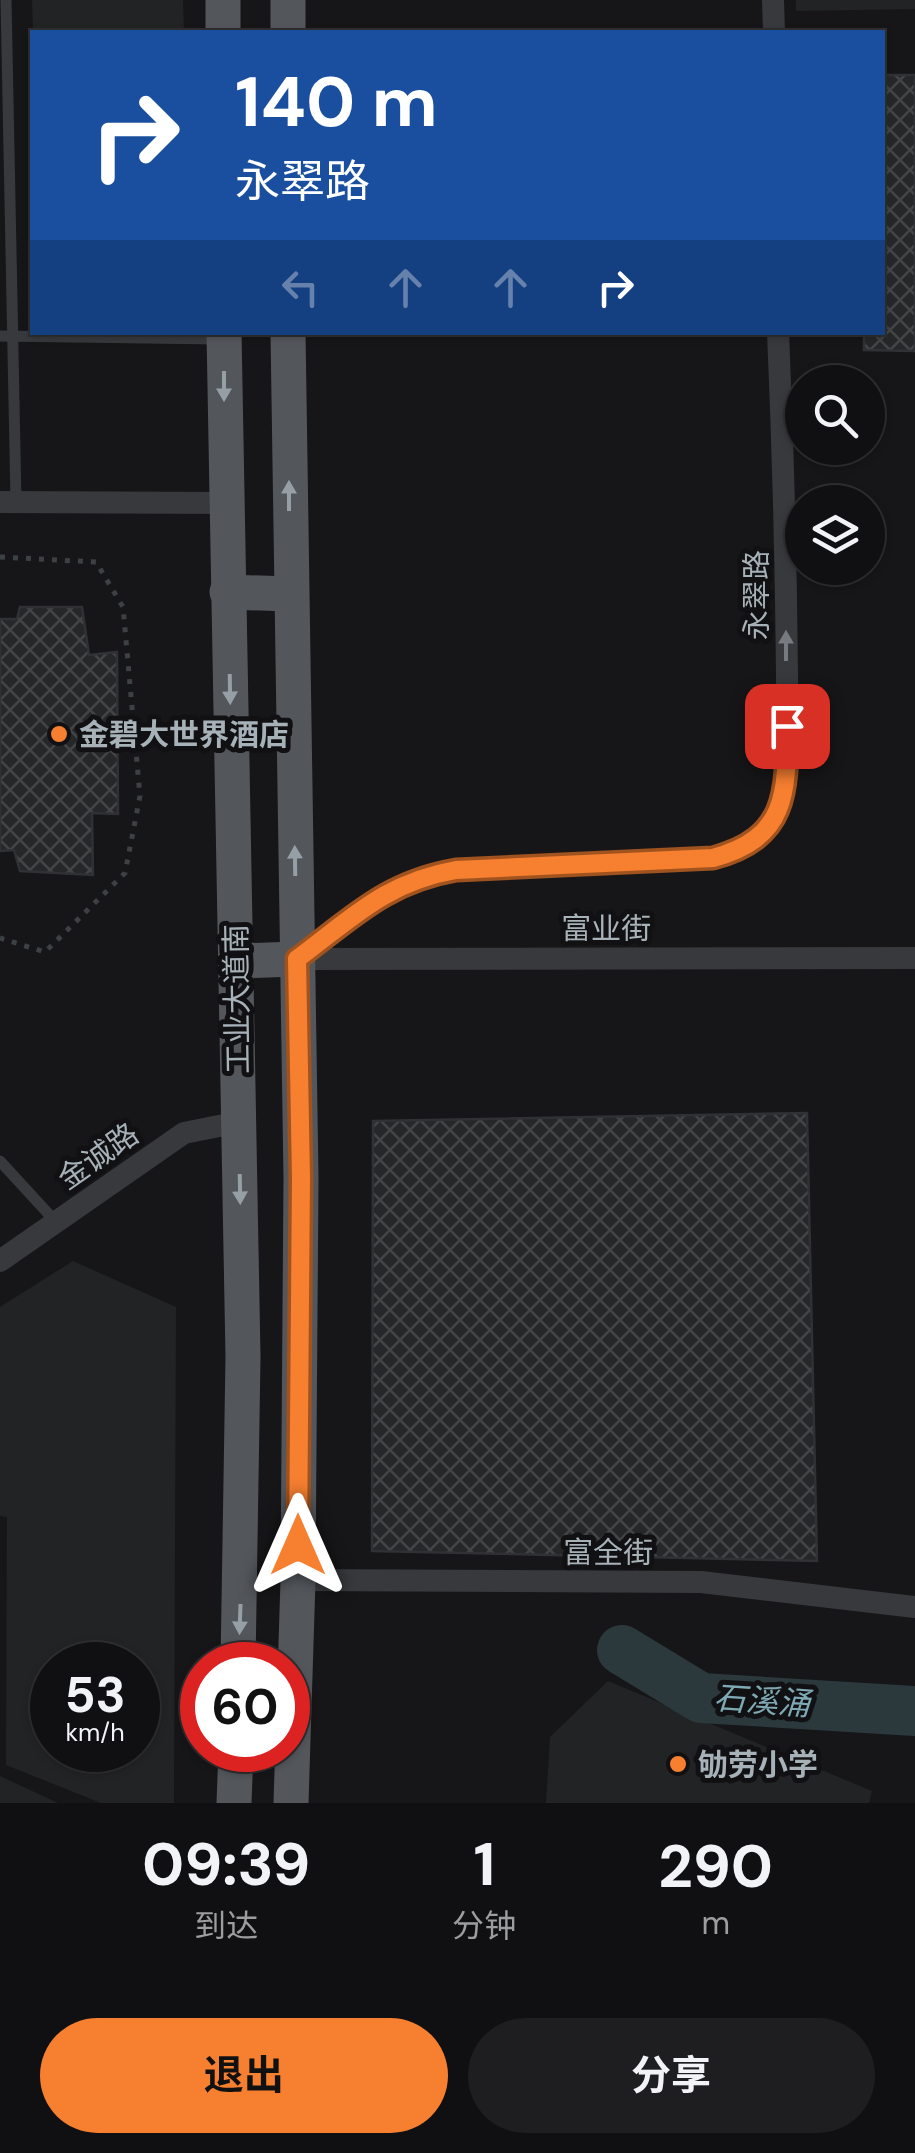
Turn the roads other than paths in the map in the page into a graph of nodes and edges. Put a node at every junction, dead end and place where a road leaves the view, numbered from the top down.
1 (6, 0) edge
2 (223, 0) edge
3 (288, 0) edge
4 (773, 0) edge
5 (223, 30) edge
6 (288, 30) edge
7 (774, 30) edge
8 (288, 335) edge
9 (778, 335) edge
10 (7, 336) edge
11 (224, 336) edge
12 (8, 502) edge
13 (225, 502) junction
14 (227, 592) junction
15 (290, 594) junction
16 (915, 958) edge
17 (297, 959) junction
18 (236, 961) junction
19 (239, 1122) junction
20 (0, 1160) edge
21 (56, 1222) junction
22 (0, 1261) edge
23 (298, 1580) junction
24 (915, 1607) edge
25 (239, 1642) edge
26 (235, 1772) edge
27 (234, 1803) edge
28 (291, 1803) edge

1 - 10 lane
2 - 5 main road
3 - 6 main road
4 - 7 street
15 -> 8 main road
17 -> 9 street, 永翠路
10 - 11 lane
10 - 12 lane
11 -> 13 main road, 工业大道南
12 - 13 street
13 - 14 main road, 工业大道南
14 - 15 main road
14 -> 18 main road, 工业大道南
17 -> 15 main road
16 - 17 street, 富业街
17 - 18 main road
17 - 23 main road
18 - 19 main road, 工业大道南
19 - 21 street, 金诚路
19 -> 25 main road, 工业大道南
20 - 21 lane
21 - 22 street, 金诚路
23 - 24 street, 富全街
23 - 28 main road
26 - 27 main road

